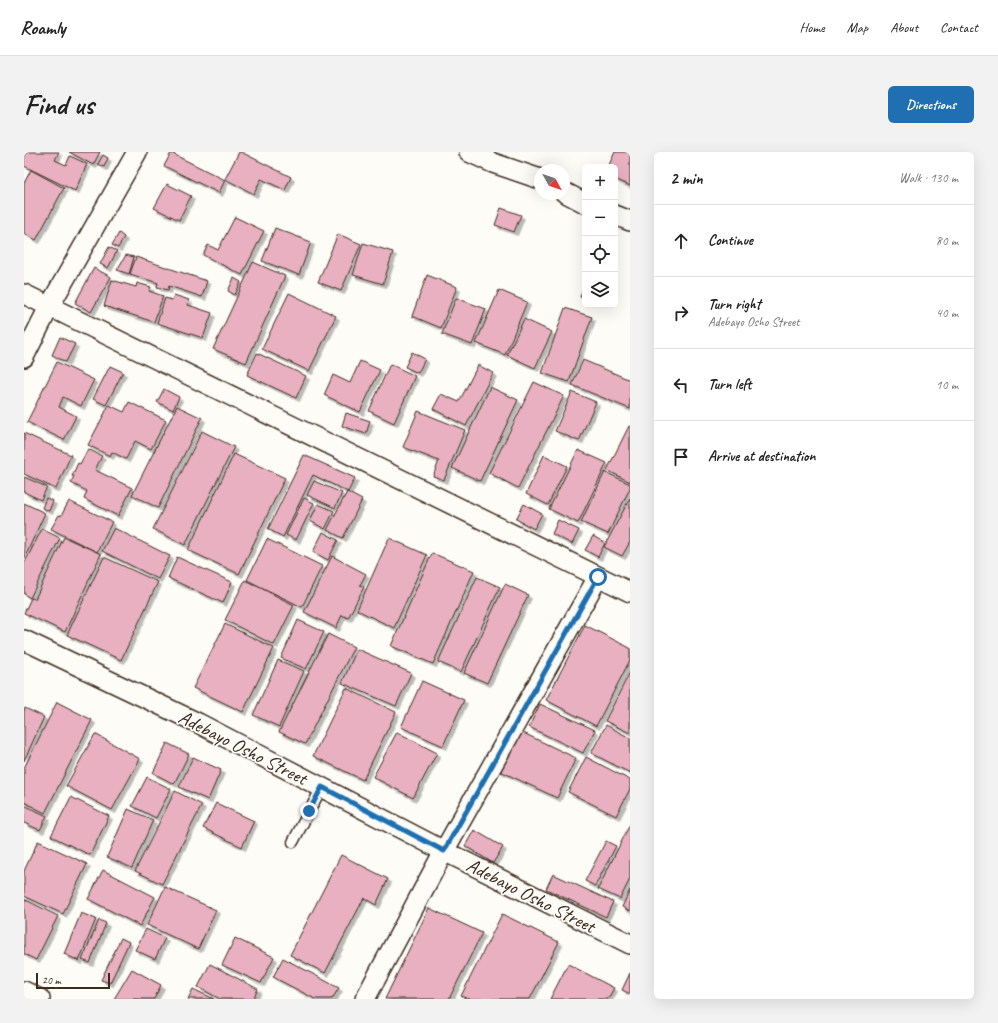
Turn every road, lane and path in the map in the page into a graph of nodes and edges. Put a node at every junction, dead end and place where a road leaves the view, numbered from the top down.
1 (137, 152) edge
2 (468, 152) edge
3 (534, 177) edge
4 (570, 195) edge
5 (582, 201) edge
6 (618, 216) edge
7 (630, 221) edge
8 (24, 294) edge
9 (49, 307) junction
10 (24, 357) edge
11 (598, 577) junction
12 (630, 592) edge
13 (24, 640) edge
14 (322, 787) junction
15 (293, 842) dead end
16 (444, 851) junction
17 (630, 944) edge
18 (24, 991) edge
19 (40, 999) edge
20 (365, 999) edge

1 - 9 street
2 - 3 street
4 - 5 street
6 - 7 street
8 - 9 street
9 - 10 street
9 - 11 street
11 - 12 street
11 - 16 street
13 - 14 street, Adebayo Osho Street
14 - 15 lane
14 - 16 street, Adebayo Osho Street
16 - 17 street, Adebayo Osho Street
16 - 20 street
18 - 19 street

